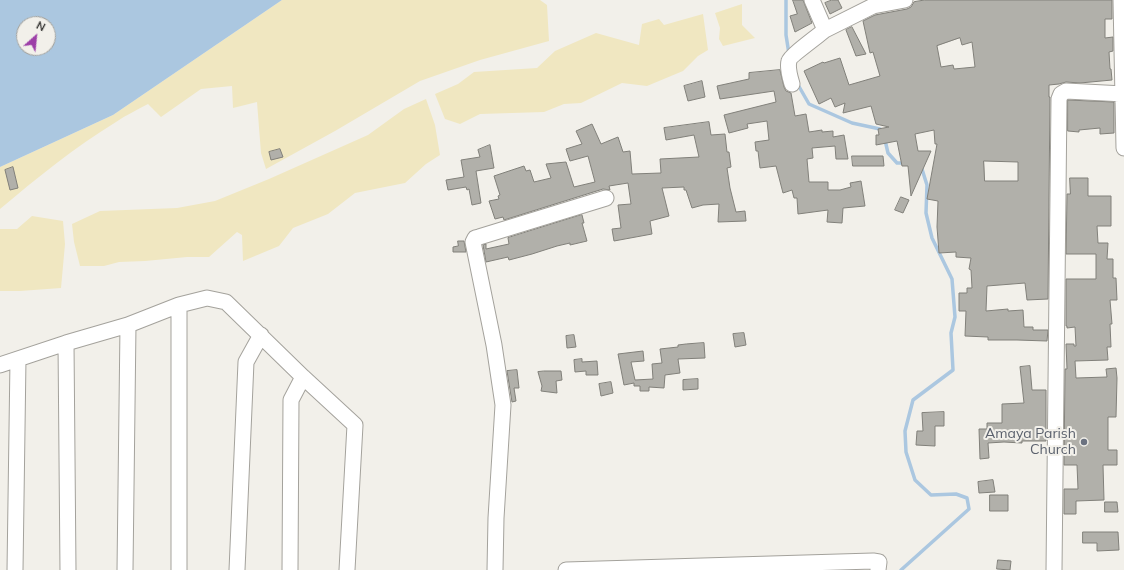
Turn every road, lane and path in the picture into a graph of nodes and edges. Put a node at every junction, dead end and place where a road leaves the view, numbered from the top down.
1 (812, 0) edge
2 (905, 0) edge
3 (1121, 0) edge
4 (825, 30) junction
5 (792, 84) dead end
6 (1124, 94) edge
7 (1124, 148) edge
8 (606, 198) dead end
9 (179, 305) junction
10 (128, 325) junction
11 (261, 336) junction
12 (66, 343) junction
13 (18, 359) junction
14 (0, 365) edge
15 (303, 377) junction
16 (766, 567) edge
17 (704, 568) edge
18 (647, 569) edge
19 (15, 570) edge
20 (68, 570) edge
21 (125, 570) edge
22 (179, 570) edge
23 (237, 570) edge
24 (290, 570) edge
25 (347, 570) edge
26 (495, 570) edge
27 (566, 570) edge
28 (588, 570) edge
29 (878, 570) edge
30 (1054, 570) edge

1 - 4 street
2 - 4 street
3 - 6 street
4 - 5 street
6 - 7 street
6 - 30 street
8 - 26 street
9 - 10 street
9 - 11 street
9 - 22 street
10 - 12 street
10 - 21 street
11 - 15 street
11 - 23 street
12 - 13 street
12 - 20 street
13 - 14 street
13 - 19 street
15 - 24 street
15 - 25 street
16 - 17 street
16 - 29 street
17 - 18 street
18 - 28 street
27 - 28 street

